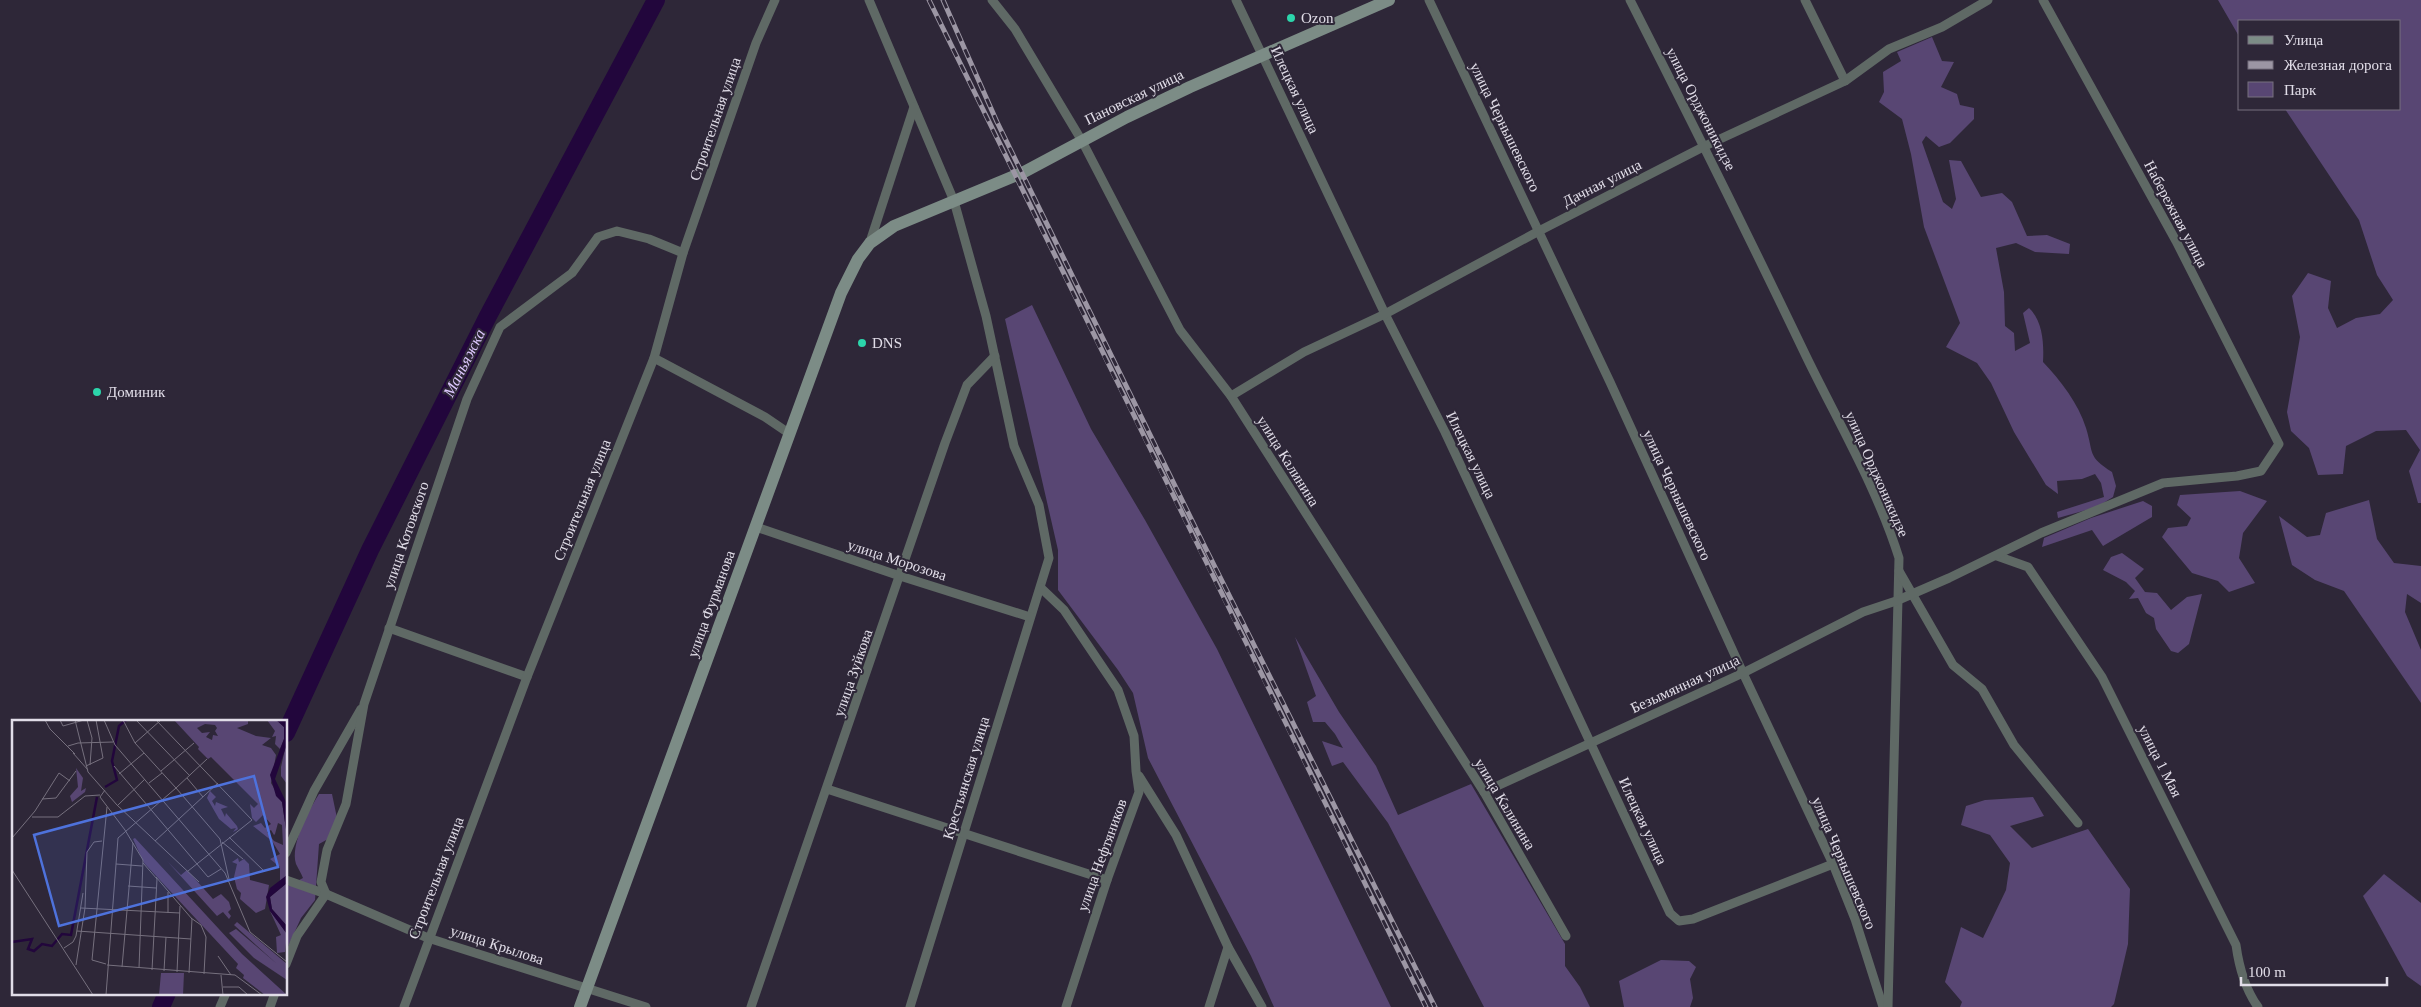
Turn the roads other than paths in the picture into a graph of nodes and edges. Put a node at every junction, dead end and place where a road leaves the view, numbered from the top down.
1 (775, 0) edge
2 (869, 0) edge
3 (992, 0) edge
4 (1236, 0) edge
5 (1389, 0) edge
6 (1429, 0) edge
7 (1630, 0) edge
8 (1805, 0) edge
9 (1988, 0) edge
10 (2043, 0) edge
11 (1263, 54) junction
12 (1845, 81) junction
13 (914, 107) junction
14 (1082, 141) junction
15 (1705, 146) junction
16 (954, 201) junction
17 (894, 226) joint
18 (1539, 230) junction
19 (870, 243) junction
20 (683, 253) junction
21 (1385, 314) junction
22 (994, 356) junction
23 (654, 358) junction
24 (1231, 396) junction
25 (790, 434) junction
26 (2279, 444) joint
27 (756, 527) junction
28 (1997, 556) junction
29 (1898, 570) junction
30 (900, 576) junction
31 (1040, 588) junction
32 (1911, 594) junction
33 (1896, 601) junction
34 (1030, 617) junction
35 (389, 628) junction
36 (1742, 673) junction
37 (528, 677) junction
38 (364, 704) junction
39 (1592, 742) junction
40 (1136, 771) junction
41 (827, 789) junction
42 (1484, 792) junction
43 (2078, 823) dead end
44 (963, 834) junction
45 (288, 849) edge
46 (1833, 864) junction
47 (1106, 880) junction
48 (288, 881) edge
49 (326, 894) junction
50 (1566, 936) dead end
51 (428, 938) junction
52 (1228, 946) junction
53 (288, 959) edge
54 (586, 989) junction
55 (226, 994) edge
56 (275, 994) edge
57 (220, 1007) edge
58 (270, 1007) edge
59 (404, 1007) edge
60 (580, 1007) edge
61 (646, 1007) edge
62 (751, 1007) edge
63 (910, 1007) edge
64 (1066, 1007) edge
65 (1209, 1007) edge
66 (1262, 1007) edge
67 (1883, 1007) edge
68 (1888, 1007) edge
69 (2258, 1007) edge

1 - 20 street, Строительная улица
2 - 13 street
3 - 14 street, улица Калинина
4 - 11 street, Илецкая улица
5 - 11 main road, Пановская улица
6 - 18 street, улица Чернышевского
7 - 15 street, улица Орджоникидзе
8 - 12 street
9 - 12 street, Дачная улица
10 - 26 street, Набережная улица
11 - 14 main road, Пановская улица
11 - 21 street, Илецкая улица
12 - 15 street, Дачная улица
13 - 16 street
13 - 19 street
14 - 16 main road, Пановская улица
14 - 24 street, улица Калинина
15 - 18 street, Дачная улица
15 - 29 street, улица Орджоникидзе
16 - 17 main road, Пановская улица
16 - 22 street
17 - 19 main road, улица Фурманова
18 - 21 street, Дачная улица
18 - 36 street, улица Чернышевского
19 - 25 main road, улица Фурманова
20 - 23 street, Строительная улица
20 - 35 street, улица Котовского
21 - 24 street, Дачная улица
21 - 39 street, Илецкая улица
22 - 30 street, улица Зуйкова
22 - 31 street, Крестьянская улица
23 - 25 street
23 - 37 street, Строительная улица
24 - 42 street, улица Калинина
25 - 27 main road, улица Фурманова
26 - 28 street, Безымянная улица
27 - 30 street, улица Морозова
27 - 54 main road, улица Фурманова
28 - 32 street, Безымянная улица
28 - 69 street, улица 1 Мая
29 - 32 street
29 - 33 street, улица Орджоникидзе
30 - 34 street, улица Морозова
30 - 41 street, улица Зуйкова
31 - 34 street, Крестьянская улица
31 - 40 street, улица Нефтяников
32 - 33 street, Безымянная улица
32 - 43 street
33 - 36 street, Безымянная улица
33 - 68 street, улица Орджоникидзе
34 - 44 street, Крестьянская улица
35 - 37 street
35 - 38 street, улица Котовского
36 - 39 street, Безымянная улица
36 - 46 street, улица Чернышевского
37 - 51 street, Строительная улица
38 - 45 street
38 - 49 street, улица Котовского
39 - 42 street, Безымянная улица
39 - 46 street, Илецкая улица
40 - 47 street, улица Нефтяников
40 - 52 street
41 - 44 street
41 - 62 street, улица Зуйкова
42 - 50 street, улица Калинина
44 - 47 street
44 - 63 street, Крестьянская улица
46 - 67 street, улица Чернышевского
47 - 64 street, улица Нефтяников
48 - 49 street, улица Крылова
49 - 51 street, улица Крылова
49 - 53 street
51 - 54 street, улица Крылова
51 - 59 street, Строительная улица
52 - 65 street
52 - 66 street
54 - 60 main road, улица Фурманова
54 - 61 street, улица Крылова
55 - 57 street
56 - 58 street

